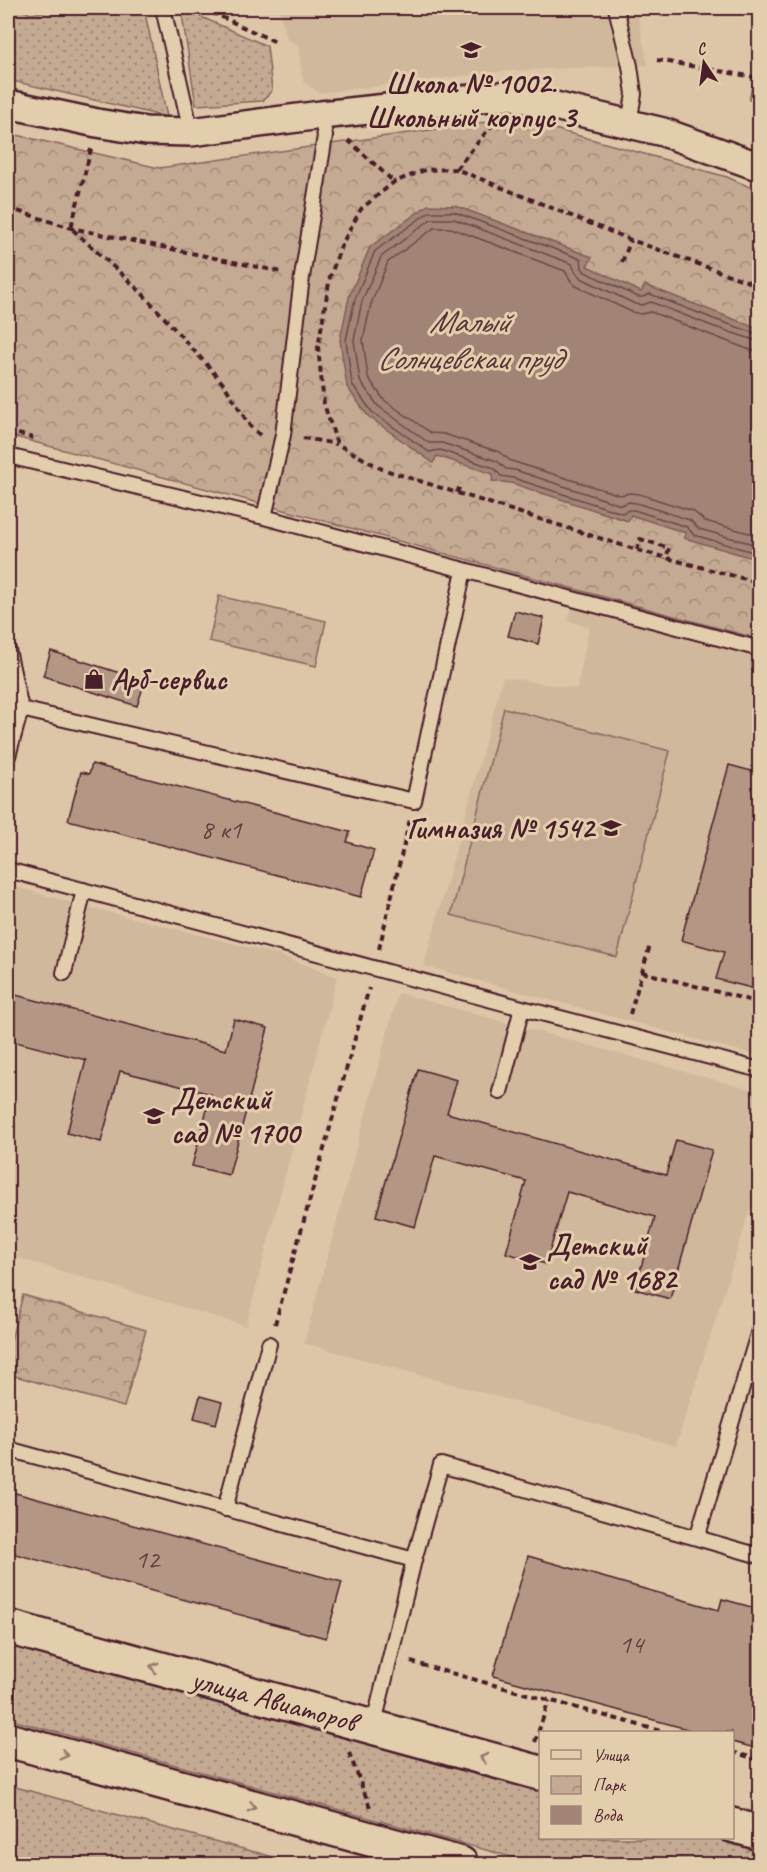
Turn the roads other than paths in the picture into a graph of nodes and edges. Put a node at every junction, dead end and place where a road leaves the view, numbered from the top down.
1 (163, 8) edge
2 (616, 8) edge
3 (8, 104) edge
4 (321, 115) junction
5 (629, 123) junction
6 (191, 132) junction
7 (759, 167) edge
8 (8, 456) edge
9 (264, 517) junction
10 (464, 570) junction
11 (759, 649) edge
12 (8, 650) edge
13 (21, 709) junction
14 (8, 756) edge
15 (8, 870) edge
16 (84, 890) junction
17 (64, 973) dead end
18 (522, 1008) junction
19 (759, 1070) edge
20 (500, 1092) dead end
21 (759, 1327) edge
22 (269, 1344) road end
23 (745, 1376) junction
24 (759, 1380) edge
25 (8, 1449) edge
26 (225, 1509) junction
27 (697, 1538) junction
28 (759, 1556) edge
29 (414, 1560) junction
30 (8, 1627) edge
31 (359, 1735) junction
32 (8, 1740) edge
33 (537, 1758) edge
34 (734, 1826) edge
35 (759, 1833) edge
36 (407, 1856) edge
37 (461, 1864) edge

1 - 6 lane
2 - 5 lane
3 - 6 street
4 - 5 street
4 - 6 street
4 - 9 lane
5 - 7 street
8 - 9 lane
9 - 10 lane
10 - 11 lane
10 - 13 lane
12 - 13 lane
13 - 14 lane
15 - 16 lane
16 - 17 lane
16 - 18 lane
18 - 19 lane
18 - 20 lane
21 - 23 lane
22 - 26 lane
23 - 24 lane
23 - 27 lane
25 - 26 lane
26 - 29 lane
27 - 28 lane
27 - 29 lane
29 - 31 lane
31 -> 30 street, улица Авиаторов
33 -> 31 street, улица Авиаторов
32 -> 36 street
34 - 35 street
36 - 37 street

